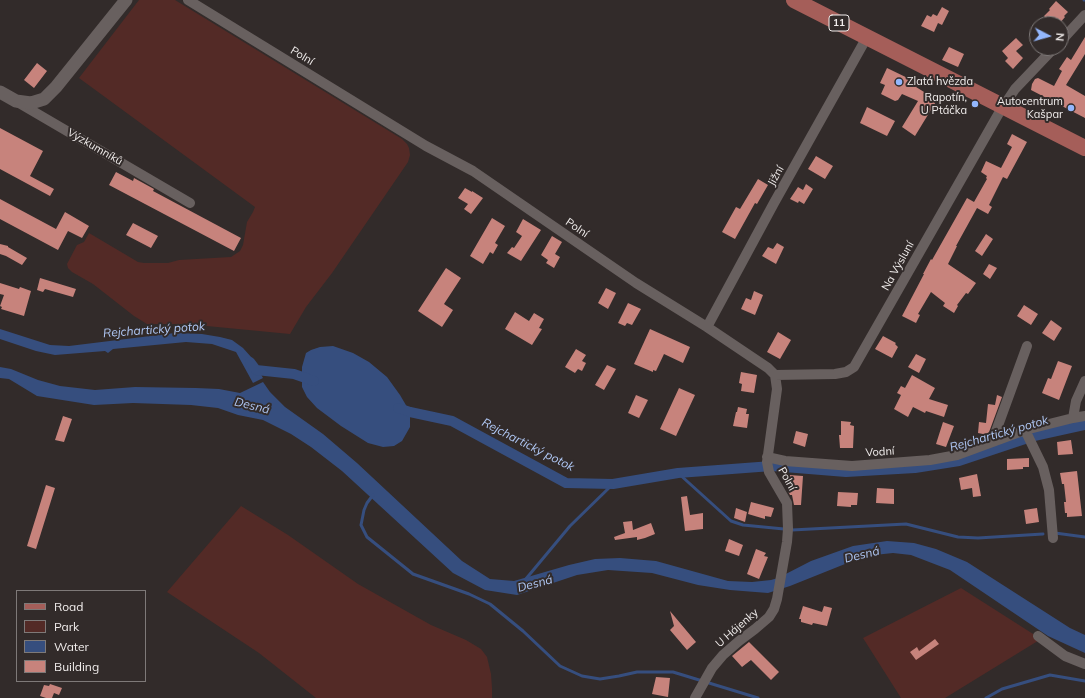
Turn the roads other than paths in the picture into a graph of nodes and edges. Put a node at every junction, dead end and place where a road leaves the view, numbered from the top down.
1 (126, 0) edge
2 (188, 0) edge
3 (794, 0) edge
4 (1085, 16) edge
5 (1069, 33) edge
6 (867, 37) junction
7 (1046, 56) edge
8 (0, 92) edge
9 (16, 101) junction
10 (1003, 106) junction
11 (1085, 148) edge
12 (190, 203) dead end
13 (708, 327) junction
14 (1027, 346) dead end
15 (775, 375) junction
16 (1085, 381) edge
17 (1085, 416) edge
18 (1073, 418) junction
19 (1026, 432) junction
20 (992, 442) junction
21 (768, 464) junction
22 (1054, 538) dead end
23 (782, 572) joint
24 (1038, 636) dead end
25 (1085, 664) edge
26 (695, 698) edge

1 - 9 street
2 - 13 street, Polní
3 - 6 main road, 11
4 - 5 street
6 - 10 main road, 11
6 - 13 street, Jižní
7 - 10 street, Na Výsluní
8 - 9 street, Výzkumníků
9 - 12 street, Výzkumníků
10 - 11 main road, 11
10 - 15 street, Na Výsluní
13 - 15 street, Polní
14 - 20 street
15 - 21 street, Polní
16 - 18 street
17 - 18 street, Vodní
18 - 19 street, Vodní
19 - 20 street, Vodní
19 - 22 street
20 - 21 street, Vodní
21 - 23 street, Polní
23 - 26 street, U Hájenky
24 - 25 street

